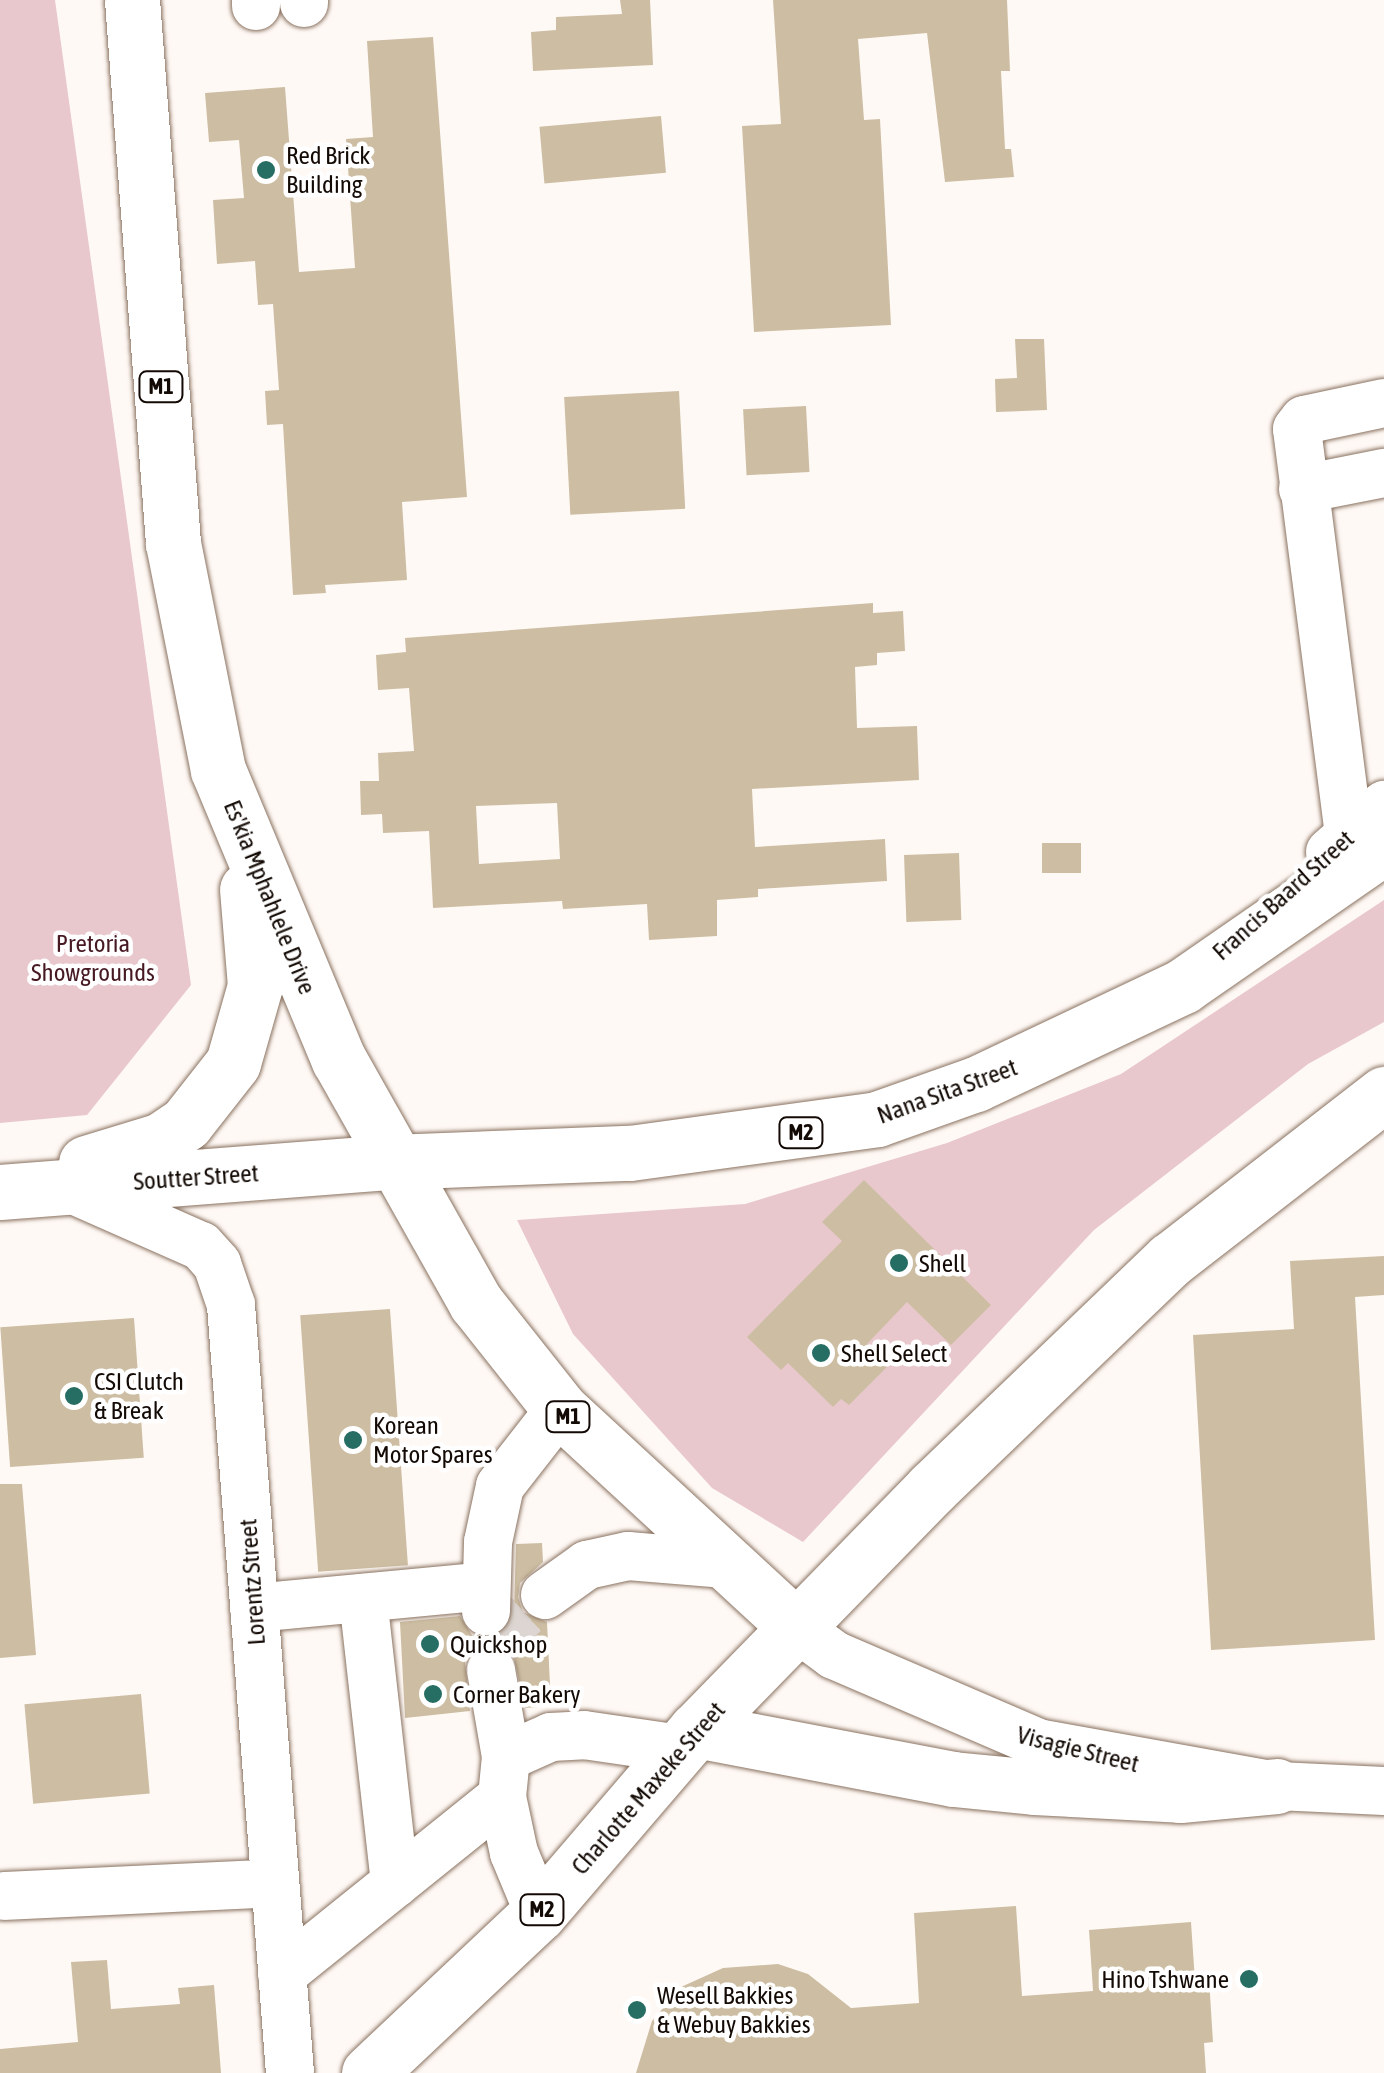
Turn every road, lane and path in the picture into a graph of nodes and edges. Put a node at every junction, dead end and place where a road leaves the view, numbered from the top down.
1 (132, 0) edge
2 (1384, 403) edge
3 (1384, 473) edge
4 (1303, 489) junction
5 (218, 770) junction
6 (1372, 829) edge
7 (1384, 1094) edge
8 (391, 1162) junction
9 (0, 1182) edge
10 (67, 1187) junction
11 (0, 1192) edge
12 (560, 1409) junction
13 (723, 1564) junction
14 (545, 1595) tunnel mouth
15 (363, 1598) junction
16 (254, 1608) junction
17 (796, 1627) junction
18 (492, 1670) dead end
19 (688, 1739) junction
20 (504, 1777) junction
21 (1277, 1786) junction
22 (1384, 1791) edge
23 (395, 1883) junction
24 (275, 1884) junction
25 (4, 1896) dead end
26 (539, 1913) junction
27 (282, 1974) junction
28 (290, 2073) edge
29 (368, 2073) edge

1 - 5 main road, Es'kia Mphahlele Drive / M1
2 - 4 street
3 - 4 street
4 - 6 street
5 - 8 main road, Es'kia Mphahlele Drive / M1
5 - 9 main road
6 - 8 main road, Nana Sita Street / M2
7 - 17 main road, M2
8 - 10 main road, Soutter Street / M2
8 - 12 main road, Es'kia Mphahlele Drive / M1
10 - 11 main road, Soutter Street / M2
10 - 16 street, Lorentz Street
12 - 13 main road, Es'kia Mphahlele Drive / M1
12 - 15 street
13 - 14 street
13 - 17 main road, Es'kia Mphahlele Drive / M1
15 - 16 street
15 - 23 street
16 - 24 street, Lorentz Street
17 - 19 main road, Charlotte Maxeke Street / M2
17 - 21 street, Visagie Street
18 - 20 street
19 - 20 street
19 - 21 main road
19 - 26 main road, Charlotte Maxeke Street / M2
20 - 23 street
20 - 26 street
21 - 22 street, Visagie Street
23 - 27 street
24 - 25 street
24 - 27 street, Lorentz Street
26 - 29 main road, Charlotte Maxeke Street / M2
27 - 28 street, Lorentz Street

